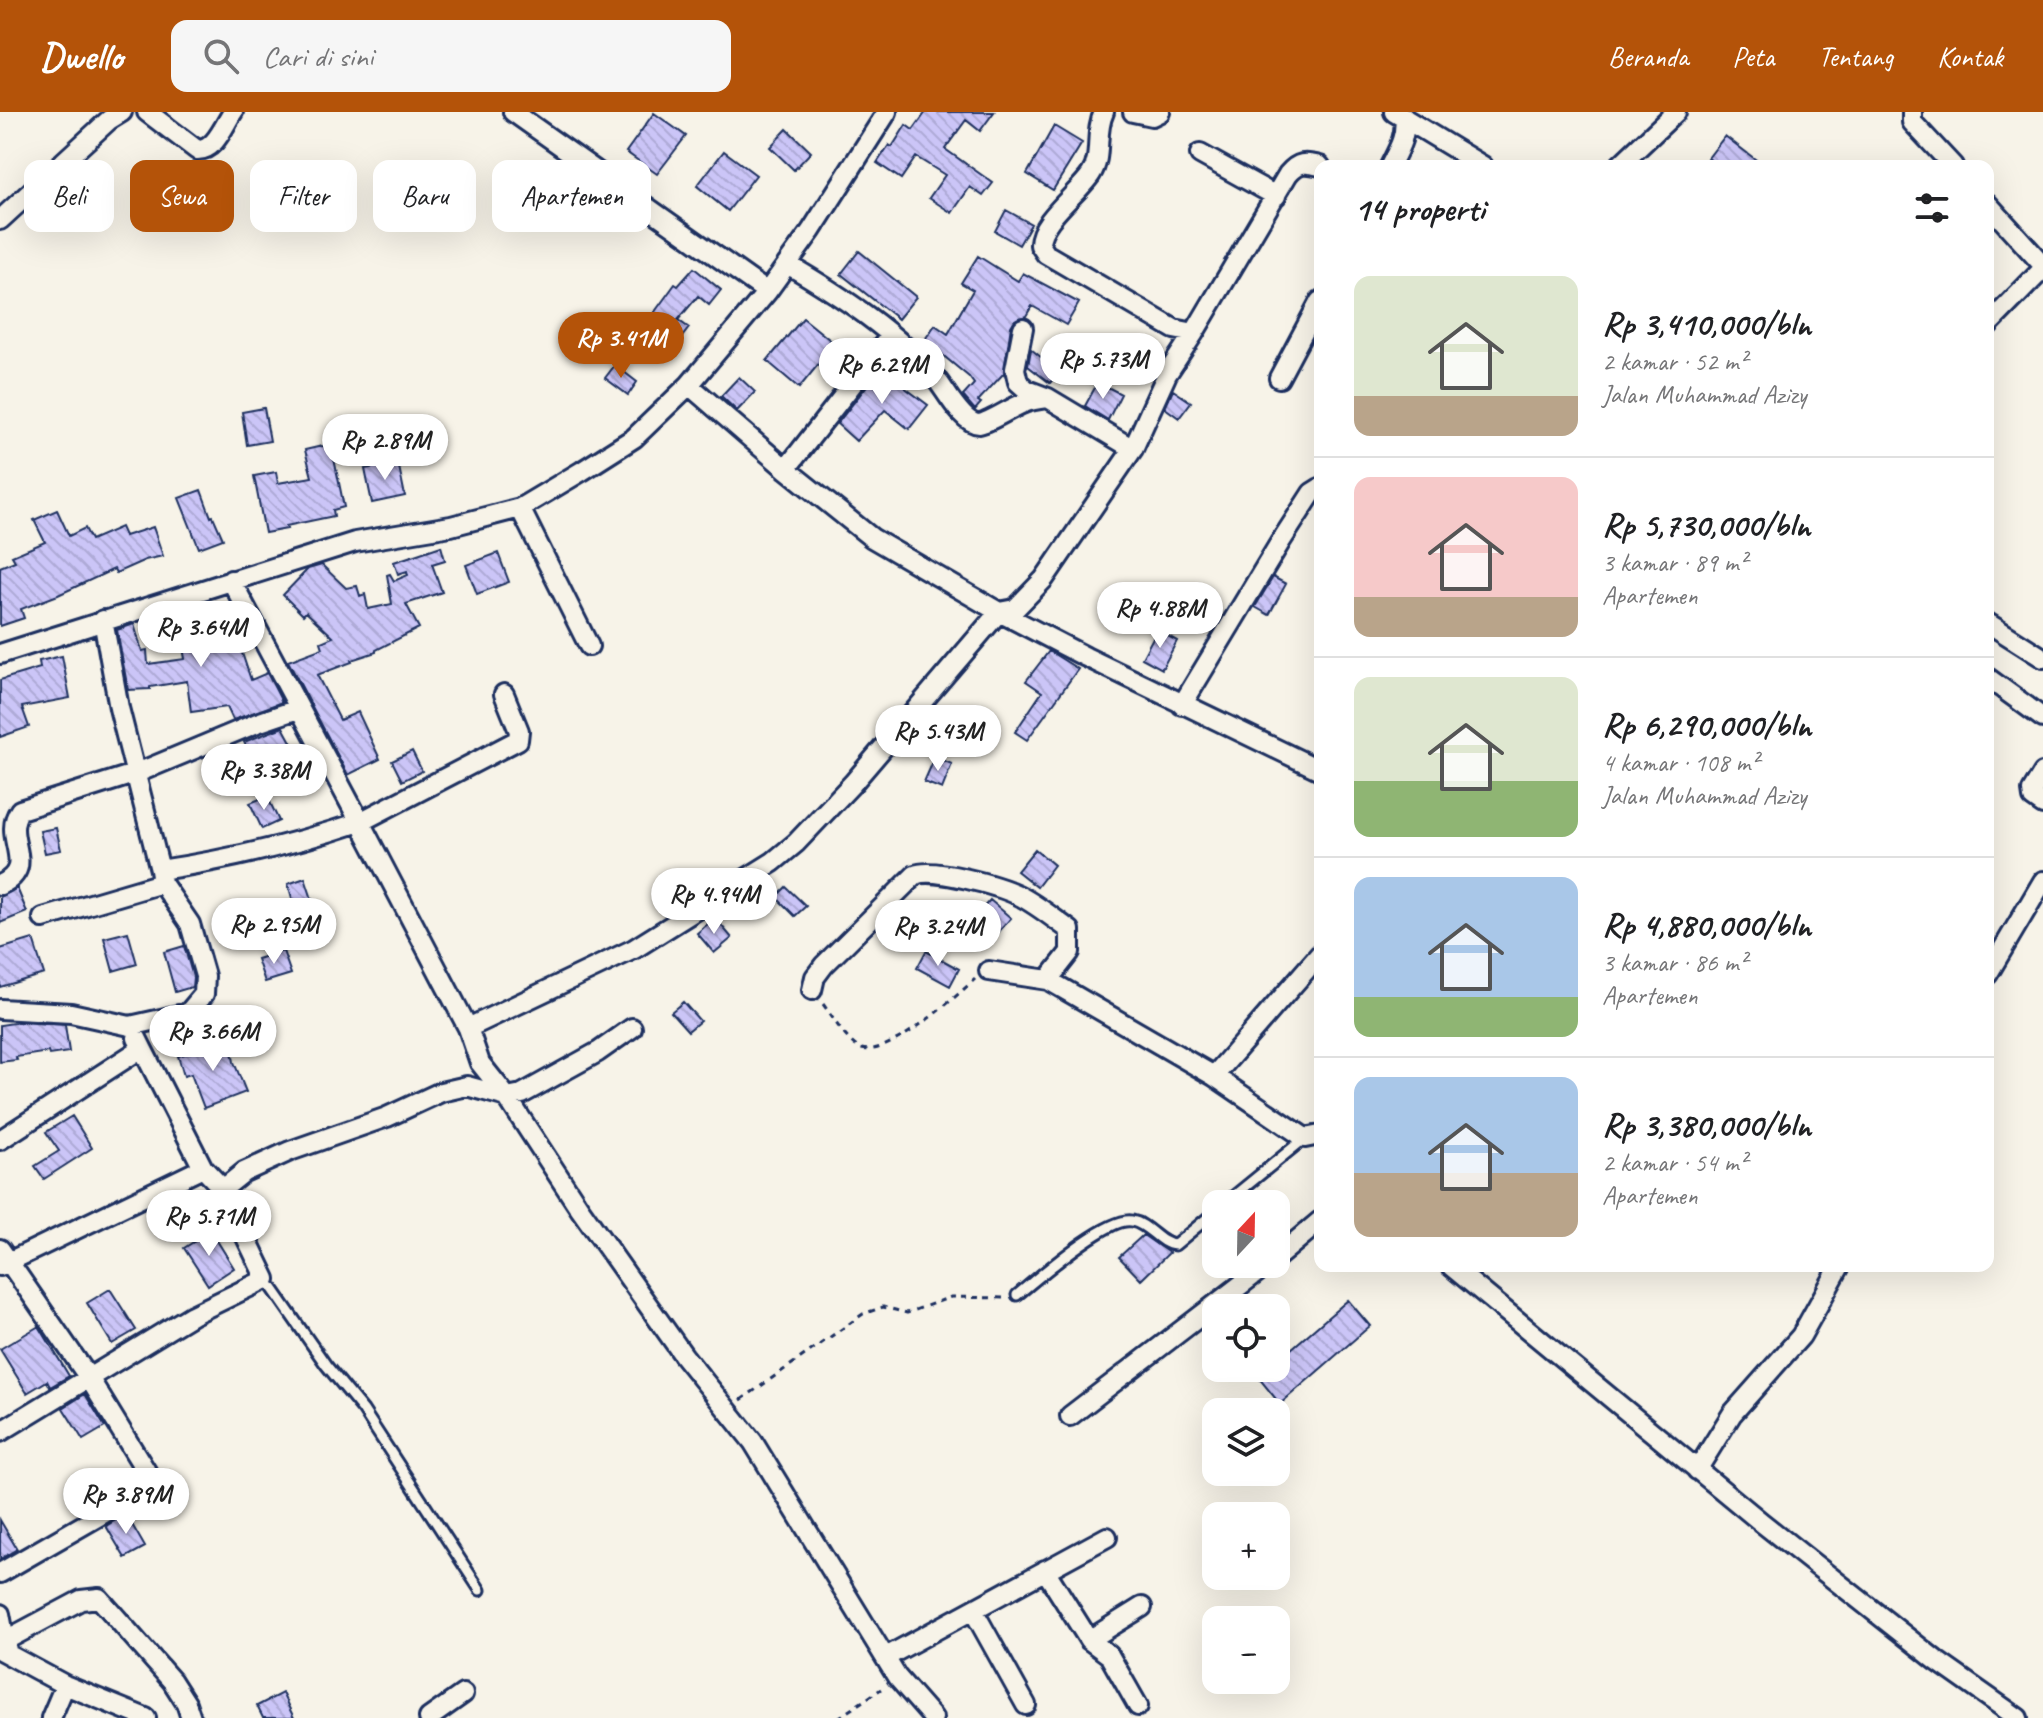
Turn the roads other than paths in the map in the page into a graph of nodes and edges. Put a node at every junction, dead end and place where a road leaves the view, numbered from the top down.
1 (122, 112) edge
2 (147, 112) edge
3 (233, 112) edge
4 (513, 112) edge
5 (887, 112) edge
6 (1104, 112) edge
7 (1133, 112) edge
8 (1160, 112) edge
9 (1676, 112) edge
10 (1912, 112) edge
11 (1399, 115) edge
12 (1200, 154) dead end
13 (1393, 160) edge
14 (1473, 160) edge
15 (1625, 160) edge
16 (1947, 160) edge
17 (1314, 165) edge
18 (1276, 196) junction
19 (1994, 211) edge
20 (0, 220) edge
21 (787, 264) junction
22 (2043, 267) edge
23 (767, 292) junction
24 (1314, 312) edge
25 (1994, 319) edge
26 (1023, 328) dead end
27 (1194, 333) junction
28 (891, 335) junction
29 (1279, 378) dead end
30 (689, 385) junction
31 (1048, 398) junction
32 (1133, 449) junction
33 (786, 469) junction
34 (1314, 492) edge
35 (520, 508) junction
36 (231, 580) junction
37 (999, 612) junction
38 (103, 620) junction
39 (1994, 627) edge
40 (589, 646) dead end
41 (0, 654) edge
42 (2043, 658) edge
43 (1994, 682) edge
44 (504, 694) dead end
45 (1182, 705) junction
46 (298, 709) junction
47 (2043, 718) edge
48 (1314, 767) edge
49 (137, 773) junction
50 (2043, 773) edge
51 (2043, 805) edge
52 (360, 822) junction
53 (161, 877) junction
54 (2043, 881) edge
55 (0, 885) edge
56 (43, 918) dead end
57 (1314, 961) edge
58 (1994, 964) edge
59 (989, 971) road end
60 (1048, 980) junction
61 (812, 990) road end
62 (0, 1009) edge
63 (130, 1026) junction
64 (468, 1028) junction
65 (632, 1028) dead end
66 (142, 1048) junction
67 (480, 1063) junction
68 (1214, 1076) junction
69 (467, 1086) junction
70 (507, 1097) junction
71 (1313, 1136) edge
72 (0, 1140) edge
73 (203, 1168) junction
74 (223, 1189) junction
75 (1242, 1190) edge
76 (1202, 1223) edge
77 (1314, 1226) edge
78 (1290, 1246) edge
79 (2, 1259) edge
80 (1458, 1272) edge
81 (1837, 1272) edge
82 (1250, 1278) edge
83 (266, 1279) junction
84 (1017, 1295) road end
85 (89, 1378) junction
86 (1070, 1416) dead end
87 (0, 1432) edge
88 (1697, 1470) junction
89 (1107, 1537) dead end
90 (1045, 1570) junction
91 (0, 1573) edge
92 (480, 1590) dead end
93 (1142, 1607) dead end
94 (973, 1610) junction
95 (0, 1614) edge
96 (1089, 1640) junction
97 (5, 1648) edge
98 (886, 1657) junction
99 (65, 1685) junction
100 (463, 1694) dead end
101 (1026, 1705) dead end
102 (1138, 1706) dead end
103 (51, 1718) edge
104 (146, 1718) edge
105 (191, 1718) edge
106 (429, 1718) edge
107 (933, 1718) edge
108 (2018, 1718) edge

1 - 20 street
2 - 3 street
4 - 23 street
5 - 21 street
6 - 27 street
7 - 8 street
9 - 15 street
10 - 16 street
11 - 13 street
11 - 14 street
12 - 18 street
17 - 18 street
18 - 27 street
19 - 22 street
21 - 23 street
21 - 28 street
22 - 25 street
23 - 30 street
24 - 29 street
26 - 31 street
27 - 32 street
28 - 31 street
28 - 33 street
30 - 33 street
30 - 35 street
31 - 32 street
32 - 37 street
33 - 37 street
34 - 45 street
35 - 36 street
35 - 40 street
36 - 38 street
36 - 46 street
37 - 45 street
37 - 64 street
38 - 41 street
38 - 49 street
39 - 42 street
43 - 47 street
44 - 52 street
45 - 48 street
46 - 49 street
46 - 52 street
49 - 53 street
49 - 55 street
50 - 51 street
52 - 53 street
52 - 64 street
53 - 56 street
53 - 63 street
54 - 58 street
57 - 68 street
59 - 60 street
60 - 61 street
60 - 68 street
62 - 63 street
63 - 66 street
64 - 67 street
65 - 70 street
66 - 72 street
66 - 73 street
67 - 69 street
67 - 70 street
68 - 71 street
69 - 70 street
69 - 74 street
70 - 98 street
71 - 75 lane
73 - 74 street
73 - 79 street
74 - 83 street
76 - 84 lane
77 - 78 street
79 - 85 street
80 - 88 street
81 - 88 street
82 - 86 street
83 - 85 street
83 - 92 lane
85 - 87 street
85 - 91 street
88 - 108 street
89 - 90 street
90 - 94 street
90 - 96 street
93 - 96 street
94 - 98 street
94 - 101 street
95 - 97 street
96 - 102 street
97 - 99 street
97 - 105 street
98 - 107 street
99 - 103 street
99 - 104 street
100 - 106 street

